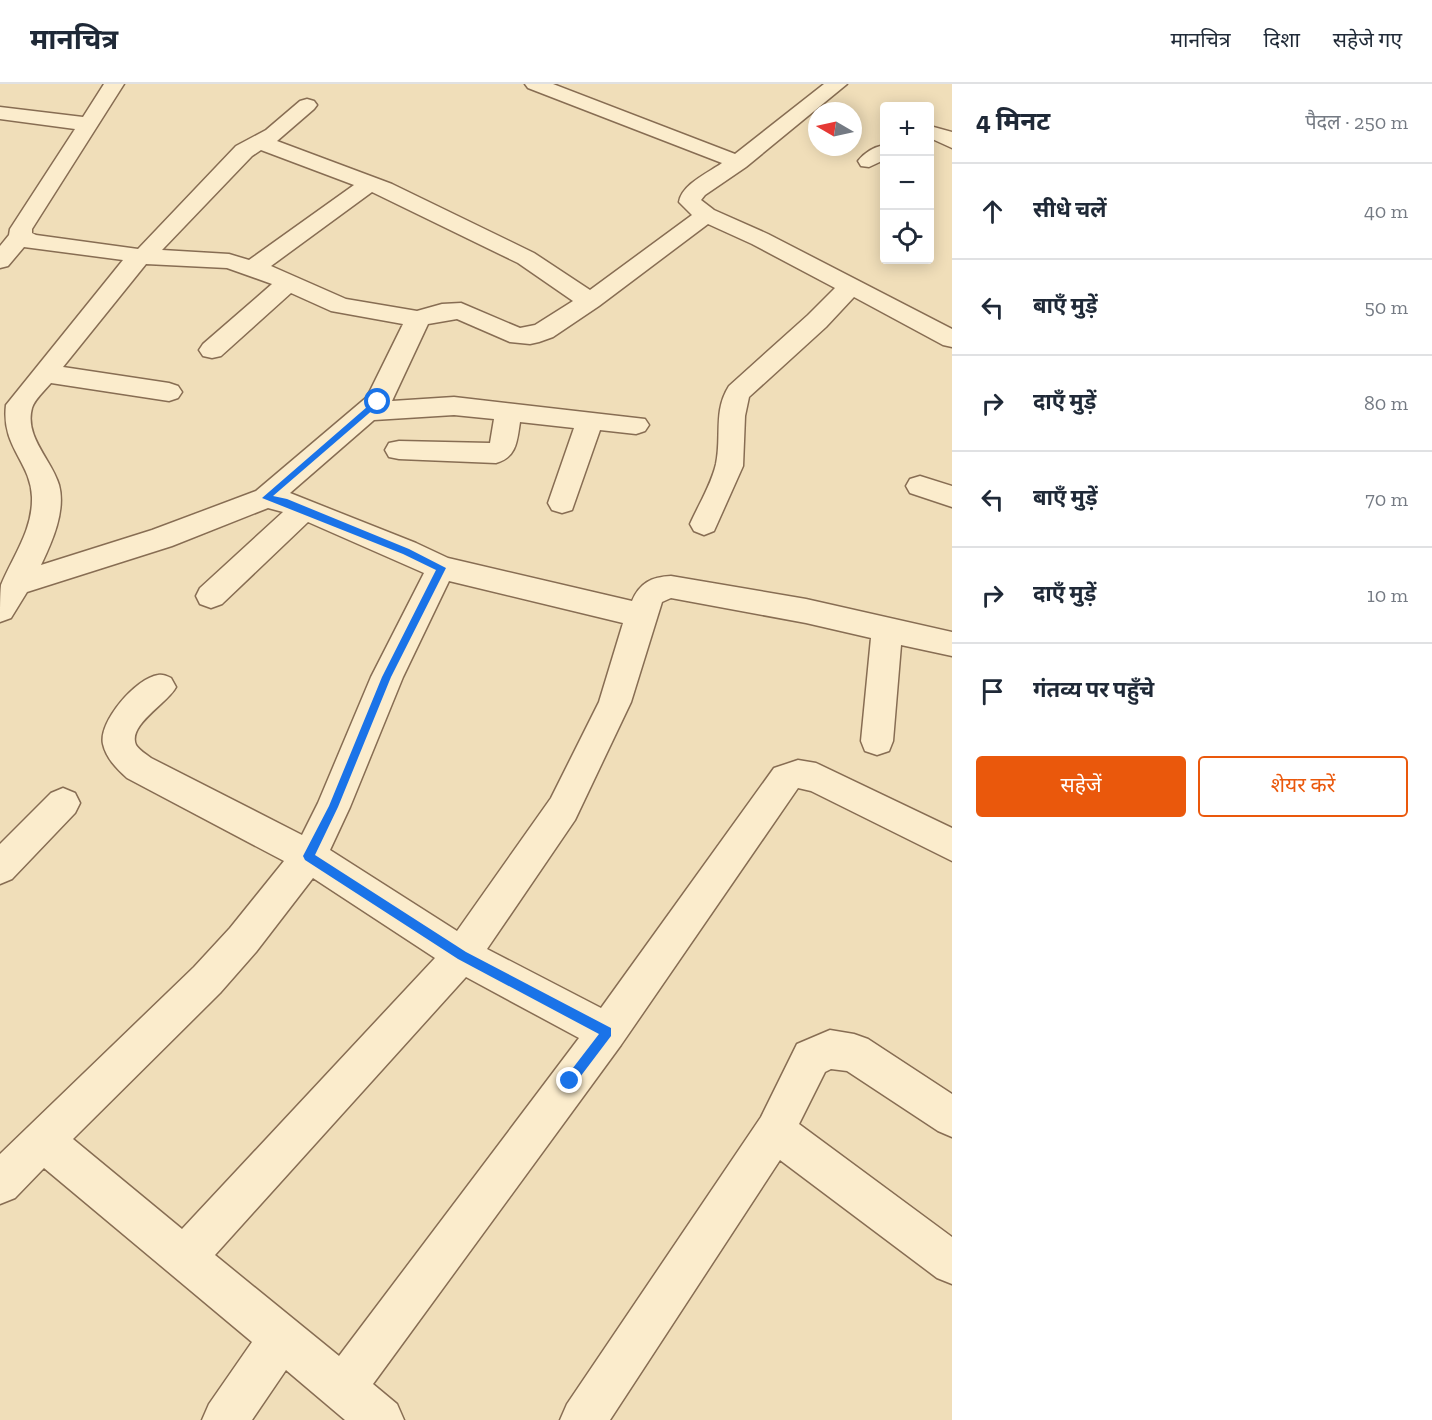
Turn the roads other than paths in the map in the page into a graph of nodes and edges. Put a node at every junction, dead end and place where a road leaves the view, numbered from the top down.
1 (114, 84) edge
2 (535, 84) edge
3 (837, 84) edge
4 (307, 105) dead end
5 (0, 112) edge
6 (89, 124) junction
7 (934, 133) edge
8 (258, 141) junction
9 (952, 142) edge
10 (738, 162) junction
11 (371, 183) junction
12 (706, 215) junction
13 (21, 236) junction
14 (139, 256) junction
15 (0, 261) edge
16 (253, 268) junction
17 (288, 283) junction
18 (851, 286) junction
19 (590, 301) junction
20 (418, 319) junction
21 (952, 339) edge
22 (212, 350) dead end
23 (44, 373) junction
24 (169, 392) dead end
25 (370, 411) junction
26 (509, 411) junction
27 (590, 420) junction
28 (636, 425) dead end
29 (399, 450) dead end
30 (920, 486) dead end
31 (952, 496) edge
32 (266, 498) junction
33 (562, 503) dead end
34 (304, 509) junction
35 (704, 524) dead end
36 (441, 568) junction
37 (17, 584) junction
38 (211, 596) dead end
39 (0, 610) edge
40 (641, 615) junction
41 (887, 630) junction
42 (952, 644) edge
43 (160, 687) dead end
44 (877, 741) dead end
45 (63, 803) dead end
46 (952, 845) edge
47 (309, 856) junction
48 (0, 868) edge
49 (462, 955) junction
50 (607, 1032) junction
51 (952, 1117) edge
52 (775, 1131) junction
53 (43, 1142) junction
54 (0, 1183) edge
55 (184, 1258) junction
56 (952, 1263) edge
57 (281, 1338) junction
58 (343, 1388) junction
59 (225, 1420) edge
60 (381, 1420) edge
61 (583, 1420) edge

1 - 6 street
2 - 10 street
3 - 10 street
4 - 8 street
5 - 6 street
6 - 13 street
7 - 9 street
8 - 11 street
8 - 14 street
10 - 12 street
11 - 16 street
11 - 19 street
12 - 18 street
12 - 19 street
13 - 14 street
13 - 15 street
14 - 16 street
14 - 23 street
16 - 17 street
17 - 20 street
17 - 22 street
18 - 21 street
18 - 35 street
19 - 20 street
20 - 25 street
23 - 24 street
23 - 37 street
25 - 26 street
25 - 32 street
26 - 27 street
26 - 29 street
27 - 28 street
27 - 33 street
30 - 31 street
32 - 34 street
32 - 37 street
34 - 36 street
34 - 38 street
36 - 40 street
36 - 47 street
37 - 39 street
40 - 41 street
40 - 49 street
41 - 42 street
41 - 44 street
43 - 47 street
45 - 48 street
46 - 50 street
47 - 49 street
47 - 53 street
49 - 50 street
49 - 55 street
50 - 58 street
51 - 52 street
52 - 56 street
52 - 61 street
53 - 54 street
53 - 55 street
55 - 57 street
57 - 58 street
57 - 59 street
58 - 60 street

